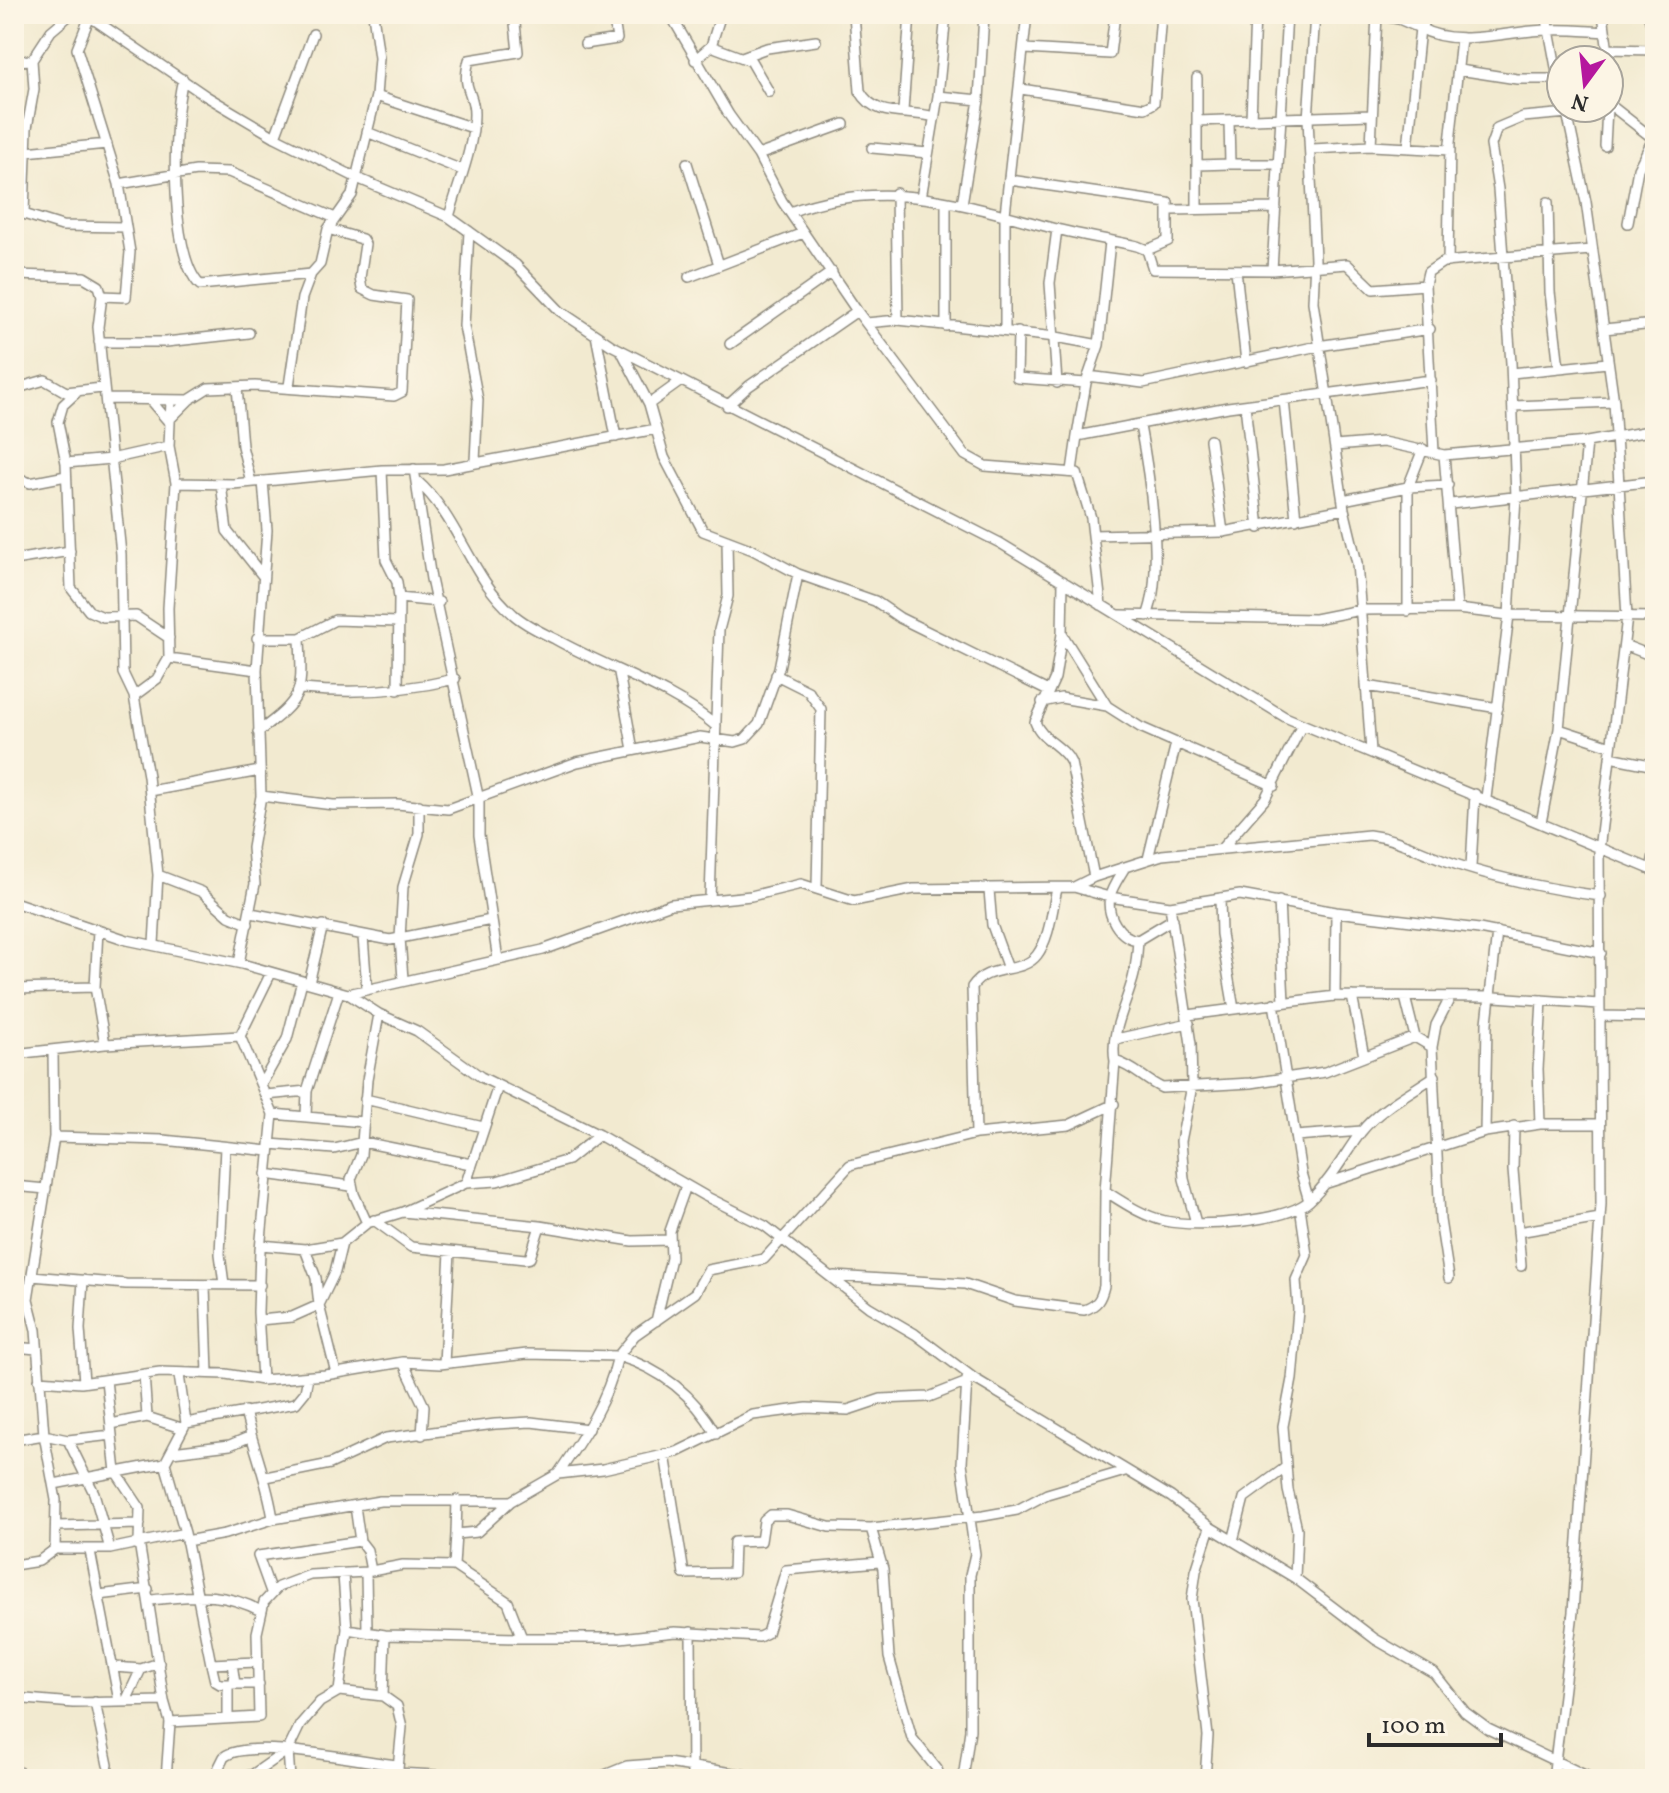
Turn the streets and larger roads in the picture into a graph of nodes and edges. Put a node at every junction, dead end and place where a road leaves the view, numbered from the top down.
1 (71, 14) edge
2 (373, 14) edge
3 (514, 14) edge
4 (613, 14) edge
5 (670, 14) edge
6 (721, 14) edge
7 (854, 14) edge
8 (910, 14) edge
9 (946, 14) edge
10 (984, 14) edge
11 (1013, 14) edge
12 (1115, 14) edge
13 (1161, 14) edge
14 (1255, 14) edge
15 (1287, 14) edge
16 (1315, 14) edge
17 (1376, 14) edge
18 (1440, 14) edge
19 (1546, 14) edge
20 (1603, 14) edge
21 (1648, 14) edge
22 (88, 15) edge
23 (1027, 15) edge
24 (1420, 28) junction
25 (1548, 29) junction
26 (1605, 32) junction
27 (313, 34) dead end
28 (1655, 34) edge
29 (1461, 38) junction
30 (816, 41) dead end
31 (585, 44) dead end
32 (1551, 44) edge
33 (1606, 44) edge
34 (711, 46) junction
35 (1025, 49) junction
36 (1654, 52) edge
37 (1625, 55) edge
38 (742, 57) junction
39 (32, 60) junction
40 (695, 60) junction
41 (14, 61) edge
42 (1459, 70) junction
43 (1197, 78) dead end
44 (1545, 78) edge
45 (183, 79) junction
46 (1021, 89) junction
47 (769, 92) dead end
48 (376, 96) junction
49 (938, 96) junction
50 (979, 100) junction
51 (903, 111) junction
52 (1545, 114) edge
53 (1371, 115) junction
54 (935, 117) junction
55 (1281, 118) junction
56 (1251, 119) junction
57 (1308, 119) junction
58 (1625, 119) edge
59 (1197, 121) junction
60 (1229, 121) junction
61 (844, 124) dead end
62 (1570, 124) edge
63 (1607, 124) edge
64 (1655, 126) edge
65 (473, 128) junction
66 (367, 132) junction
67 (275, 137) junction
68 (1654, 140) edge
69 (107, 144) junction
70 (1371, 146) junction
71 (1605, 146) dead end
72 (872, 148) dead end
73 (1408, 148) junction
74 (1312, 149) junction
75 (1450, 150) junction
76 (26, 152) junction
77 (928, 153) junction
78 (758, 155) junction
79 (687, 163) dead end
80 (1230, 164) junction
81 (1278, 164) junction
82 (1197, 165) junction
83 (462, 170) junction
84 (176, 174) junction
85 (357, 178) junction
86 (1010, 180) junction
87 (119, 184) junction
88 (896, 193) junction
89 (921, 198) junction
90 (946, 202) junction
91 (1548, 202) dead end
92 (962, 204) junction
93 (1276, 208) junction
94 (1197, 209) junction
95 (1171, 210) junction
96 (19, 212) edge
97 (790, 212) junction
98 (1005, 214) junction
99 (449, 217) junction
100 (335, 218) junction
101 (1628, 223) dead end
102 (126, 227) junction
103 (328, 229) junction
104 (1057, 229) junction
105 (469, 231) junction
106 (803, 233) junction
107 (1110, 242) junction
108 (1147, 250) junction
109 (1591, 250) junction
110 (1551, 255) junction
111 (1502, 258) junction
112 (1448, 262) junction
113 (719, 265) junction
114 (1315, 265) junction
115 (1236, 270) junction
116 (1272, 270) junction
117 (832, 272) junction
118 (311, 274) junction
119 (14, 275) edge
120 (689, 277) dead end
121 (1425, 285) junction
122 (102, 296) junction
123 (857, 311) junction
124 (898, 320) junction
125 (866, 323) junction
126 (1655, 324) edge
127 (946, 326) junction
128 (1430, 329) junction
129 (1604, 329) junction
130 (1005, 331) junction
131 (1018, 332) junction
132 (249, 333) dead end
133 (596, 335) junction
134 (1056, 337) junction
135 (99, 342) junction
136 (730, 344) dead end
137 (1099, 345) junction
138 (1318, 346) junction
139 (621, 350) junction
140 (1246, 362) junction
141 (1607, 363) junction
142 (1559, 368) junction
143 (1512, 373) junction
144 (1087, 380) junction
145 (1431, 380) junction
146 (681, 381) junction
147 (1057, 383) junction
148 (289, 386) junction
149 (237, 387) junction
150 (102, 388) junction
151 (14, 389) edge
152 (76, 393) junction
153 (1330, 396) junction
154 (107, 399) junction
155 (150, 400) junction
156 (171, 400) junction
157 (189, 400) junction
158 (1284, 400) junction
159 (1614, 402) junction
160 (649, 404) junction
161 (1245, 405) junction
162 (727, 406) junction
163 (1513, 406) junction
164 (168, 421) junction
165 (1140, 426) junction
166 (656, 429) junction
167 (1655, 430) edge
168 (1077, 436) junction
169 (616, 437) junction
170 (1616, 437) junction
171 (1210, 440) dead end
172 (1587, 442) junction
173 (169, 446) junction
174 (1335, 446) junction
175 (1515, 448) junction
176 (1423, 449) junction
177 (1439, 454) junction
178 (1655, 456) edge
179 (111, 459) junction
180 (475, 461) junction
181 (66, 463) junction
182 (414, 469) junction
183 (382, 470) junction
184 (1072, 471) junction
185 (14, 476) edge
186 (66, 476) junction
187 (263, 481) junction
188 (417, 481) junction
189 (1654, 481) edge
190 (251, 482) junction
191 (176, 483) junction
192 (221, 484) junction
193 (1619, 484) junction
194 (1448, 485) junction
195 (1408, 487) junction
196 (1584, 488) junction
197 (1516, 497) junction
198 (1344, 504) junction
199 (1451, 504) junction
200 (1296, 519) junction
201 (1259, 528) junction
202 (1223, 532) junction
203 (1093, 535) junction
204 (1152, 536) junction
205 (727, 540) junction
206 (70, 551) junction
207 (14, 560) edge
208 (798, 574) junction
209 (262, 575) junction
210 (1063, 581) junction
211 (399, 598) junction
212 (439, 602) junction
213 (1101, 605) junction
214 (1457, 609) junction
215 (1360, 610) junction
216 (1408, 611) junction
217 (1119, 615) junction
218 (1509, 615) junction
219 (1569, 615) junction
220 (124, 616) junction
221 (1147, 616) junction
222 (1627, 617) junction
223 (1655, 617) edge
224 (398, 622) junction
225 (1062, 634) junction
226 (169, 638) junction
227 (257, 638) junction
228 (300, 638) junction
229 (1624, 645) junction
230 (1655, 657) edge
231 (169, 658) junction
232 (257, 670) junction
233 (619, 673) junction
234 (776, 675) junction
235 (1055, 678) junction
236 (455, 679) junction
237 (1367, 686) junction
238 (302, 689) junction
239 (398, 690) junction
240 (1048, 691) junction
241 (134, 696) junction
242 (1061, 698) junction
243 (1042, 702) junction
244 (1107, 706) junction
245 (1498, 708) junction
246 (1302, 725) junction
247 (716, 726) junction
248 (1559, 729) junction
249 (258, 732) junction
250 (717, 738) junction
251 (1176, 743) junction
252 (1611, 746) junction
253 (633, 750) junction
254 (1371, 751) junction
255 (1610, 757) junction
256 (1655, 766) edge
257 (260, 771) junction
258 (1274, 786) junction
259 (150, 791) junction
260 (261, 796) junction
261 (1480, 796) junction
262 (479, 800) junction
263 (419, 805) junction
264 (1541, 823) junction
265 (1222, 848) junction
266 (1599, 850) junction
267 (1655, 850) edge
268 (1148, 859) junction
269 (1125, 867) junction
270 (1471, 867) junction
271 (1653, 871) edge
272 (158, 875) junction
273 (1094, 877) junction
274 (817, 887) junction
275 (1074, 887) junction
276 (1057, 889) junction
277 (989, 890) junction
278 (1601, 896) junction
279 (1109, 897) junction
280 (1220, 898) junction
281 (710, 899) junction
282 (1279, 901) junction
283 (14, 902) edge
284 (1170, 906) junction
285 (1336, 912) junction
286 (251, 913) junction
287 (1173, 919) junction
288 (491, 920) junction
289 (248, 924) junction
290 (323, 925) junction
291 (98, 930) junction
292 (1497, 932) junction
293 (363, 937) junction
294 (400, 938) junction
295 (1138, 940) junction
296 (154, 944) junction
297 (1601, 953) junction
298 (498, 960) junction
299 (239, 963) junction
300 (1007, 966) junction
301 (271, 973) junction
302 (403, 979) junction
303 (306, 982) junction
304 (95, 987) junction
305 (367, 988) junction
306 (14, 989) edge
307 (344, 993) junction
308 (1335, 996) junction
309 (1352, 996) junction
310 (1405, 997) junction
311 (1489, 997) junction
312 (1450, 998) junction
313 (1542, 1000) junction
314 (1279, 1002) junction
315 (1599, 1004) junction
316 (1234, 1009) junction
317 (379, 1014) junction
318 (1600, 1016) junction
319 (1655, 1017) edge
320 (1189, 1019) junction
321 (240, 1036) junction
322 (1415, 1037) junction
323 (1116, 1039) junction
324 (105, 1044) junction
325 (1432, 1047) junction
326 (53, 1050) junction
327 (14, 1054) edge
328 (1364, 1056) junction
329 (1115, 1061) junction
330 (1435, 1076) junction
331 (1288, 1079) junction
332 (261, 1085) junction
333 (498, 1086) junction
334 (1192, 1086) junction
335 (307, 1091) junction
336 (266, 1095) junction
337 (365, 1099) junction
338 (1114, 1104) junction
339 (273, 1114) junction
340 (306, 1116) junction
341 (363, 1122) junction
342 (1540, 1124) junction
343 (1600, 1124) junction
344 (1514, 1126) junction
345 (483, 1127) junction
346 (1362, 1131) junction
347 (1485, 1132) junction
348 (976, 1134) junction
349 (599, 1135) junction
350 (1295, 1136) junction
351 (54, 1137) junction
352 (363, 1142) junction
353 (1438, 1145) junction
354 (225, 1147) junction
355 (270, 1148) junction
356 (471, 1164) junction
357 (266, 1174) junction
358 (466, 1183) junction
359 (1324, 1184) junction
360 (351, 1186) junction
361 (686, 1186) junction
362 (16, 1187) edge
363 (46, 1189) junction
364 (1105, 1191) junction
365 (1304, 1204) junction
366 (403, 1212) junction
367 (1600, 1218) junction
368 (371, 1222) junction
369 (1196, 1223) junction
370 (540, 1226) junction
371 (1518, 1232) junction
372 (670, 1240) junction
373 (781, 1241) junction
374 (342, 1243) junction
375 (261, 1245) junction
376 (305, 1249) junction
377 (450, 1252) junction
378 (1521, 1266) dead end
379 (32, 1276) junction
380 (834, 1276) junction
381 (1449, 1278) dead end
382 (83, 1280) junction
383 (224, 1284) junction
384 (260, 1285) junction
385 (205, 1286) junction
386 (14, 1287) edge
387 (29, 1287) junction
388 (319, 1305) junction
389 (259, 1320) junction
390 (656, 1321) junction
391 (14, 1347) edge
392 (37, 1349) junction
393 (618, 1356) junction
394 (403, 1362) junction
395 (444, 1363) junction
396 (208, 1373) junction
397 (336, 1373) junction
398 (144, 1374) junction
399 (179, 1375) junction
400 (308, 1377) junction
401 (971, 1379) junction
402 (39, 1380) junction
403 (106, 1380) junction
404 (262, 1380) junction
405 (84, 1382) junction
406 (245, 1411) junction
407 (147, 1417) junction
408 (183, 1425) junction
409 (112, 1429) junction
410 (588, 1429) junction
411 (716, 1434) junction
412 (44, 1435) junction
413 (422, 1435) junction
414 (249, 1437) junction
415 (14, 1440) edge
416 (68, 1440) junction
417 (172, 1452) junction
418 (665, 1454) junction
419 (165, 1463) junction
420 (1285, 1468) junction
421 (1125, 1471) junction
422 (116, 1472) junction
423 (558, 1474) junction
424 (266, 1477) junction
425 (85, 1479) junction
426 (54, 1484) junction
427 (457, 1500) junction
428 (511, 1501) junction
429 (355, 1506) junction
430 (968, 1516) junction
431 (273, 1519) junction
432 (140, 1524) junction
433 (106, 1525) junction
434 (57, 1526) junction
435 (1210, 1527) junction
436 (871, 1528) junction
437 (456, 1534) junction
438 (185, 1537) junction
439 (360, 1541) junction
440 (1233, 1541) junction
441 (139, 1542) junction
442 (55, 1549) junction
443 (110, 1549) junction
444 (90, 1551) junction
445 (879, 1562) junction
446 (14, 1565) edge
447 (454, 1566) junction
448 (369, 1572) junction
449 (343, 1575) junction
450 (1295, 1578) junction
451 (148, 1589) junction
452 (271, 1592) junction
453 (99, 1595) junction
454 (198, 1596) junction
455 (151, 1600) junction
456 (261, 1611) junction
457 (347, 1629) junction
458 (367, 1631) junction
459 (691, 1632) junction
460 (385, 1635) junction
461 (522, 1638) junction
462 (258, 1662) junction
463 (159, 1663) junction
464 (232, 1663) junction
465 (211, 1664) junction
466 (114, 1667) junction
467 (141, 1669) junction
468 (259, 1684) junction
469 (231, 1685) junction
470 (339, 1691) junction
471 (383, 1696) junction
472 (14, 1698) edge
473 (123, 1701) junction
474 (164, 1701) junction
475 (95, 1702) junction
476 (228, 1718) junction
477 (170, 1722) junction
478 (288, 1750) junction
479 (1554, 1757) junction
480 (108, 1765) dead end
481 (14, 1769) edge
482 (397, 1772) edge
483 (692, 1774) edge
484 (30, 1779) edge
485 (166, 1779) edge
486 (213, 1779) edge
487 (232, 1779) edge
488 (290, 1779) edge
489 (508, 1779) edge
490 (595, 1779) edge
491 (773, 1779) edge
492 (940, 1779) edge
493 (963, 1779) edge
494 (1205, 1779) edge
495 (1553, 1779) edge
496 (1593, 1779) edge

1 - 39 street
2 - 48 street
3 - 65 street
4 - 31 street
5 - 40 street
6 - 34 street
7 - 51 street
8 - 51 street
9 - 49 street
10 - 50 street
11 - 23 street
12 - 35 street
13 - 46 street
14 - 56 street
15 - 55 street
16 - 57 street
17 - 24 street
17 - 53 street
18 - 24 street
19 - 25 street
20 - 26 street
21 - 28 street
22 - 45 street
22 - 69 street
23 - 35 street
24 - 29 street
24 - 73 street
25 - 26 street
25 - 29 street
25 - 32 street
26 - 33 street
27 - 67 street
28 - 36 street
29 - 42 street
30 - 38 street
34 - 38 street
34 - 40 street
35 - 46 street
36 - 37 street
38 - 47 street
39 - 41 street
39 - 76 street
40 - 78 street
42 - 44 street
42 - 75 street
43 - 59 street
45 - 67 street
45 - 84 street
46 - 86 street
48 - 65 street
48 - 66 street
49 - 50 street
49 - 54 street
50 - 92 street
51 - 54 street
52 - 111 street
53 - 57 street
53 - 70 street
54 - 77 street
55 - 56 street
55 - 57 street
55 - 81 street
56 - 60 street
57 - 74 street
58 - 68 street
59 - 60 street
59 - 82 street
60 - 80 street
61 - 78 street
62 - 109 street
63 - 71 street
64 - 68 street
65 - 83 street
66 - 83 street
66 - 85 street
67 - 85 street
68 - 101 street
69 - 76 street
69 - 87 street
70 - 73 street
70 - 74 street
72 - 77 street
73 - 75 street
74 - 114 street
75 - 112 street
76 - 96 street
77 - 89 street
78 - 97 street
79 - 113 street
80 - 81 street
80 - 82 street
81 - 93 street
82 - 94 street
83 - 99 street
84 - 87 street
84 - 100 street
84 - 118 street
85 - 99 street
85 - 100 street
86 - 95 street
86 - 98 street
87 - 102 street
88 - 89 street
88 - 97 street
88 - 124 street
89 - 90 street
90 - 92 street
90 - 127 street
91 - 110 street
92 - 98 street
93 - 94 street
93 - 116 street
94 - 95 street
95 - 108 street
96 - 102 street
97 - 106 street
98 - 104 street
98 - 130 street
99 - 105 street
100 - 103 street
102 - 122 street
103 - 118 street
103 - 148 street
104 - 107 street
104 - 134 street
105 - 133 street
105 - 180 street
106 - 113 street
106 - 117 street
107 - 108 street
107 - 137 street
108 - 115 street
109 - 110 street
109 - 129 street
110 - 111 street
110 - 142 street
111 - 112 street
111 - 143 street
112 - 121 street
113 - 120 street
114 - 116 street
114 - 121 street
114 - 138 street
115 - 116 street
115 - 140 street
117 - 123 street
117 - 136 street
118 - 148 street
119 - 122 street
121 - 128 street
122 - 135 street
123 - 125 street
123 - 162 street
124 - 125 street
124 - 127 street
125 - 184 street
126 - 129 street
127 - 130 street
128 - 138 street
128 - 145 street
129 - 141 street
130 - 131 street
131 - 134 street
131 - 147 street
132 - 135 street
133 - 139 street
133 - 169 street
134 - 137 street
134 - 147 street
135 - 150 street
137 - 144 street
138 - 140 street
138 - 153 street
139 - 146 street
139 - 160 street
140 - 144 street
141 - 142 street
141 - 159 street
142 - 143 street
143 - 163 street
144 - 147 street
144 - 168 street
145 - 153 street
145 - 177 street
146 - 160 street
146 - 162 street
148 - 149 street
149 - 157 street
149 - 190 street
150 - 152 street
150 - 154 street
151 - 152 street
152 - 181 street
153 - 158 street
153 - 174 street
154 - 155 street
154 - 179 street
155 - 156 street
155 - 164 street
156 - 157 street
156 - 164 street
157 - 164 street
158 - 161 street
158 - 200 street
159 - 163 street
159 - 170 street
160 - 166 street
161 - 165 street
161 - 201 street
162 - 210 street
163 - 175 street
164 - 173 street
165 - 168 street
165 - 204 street
166 - 169 street
166 - 205 street
167 - 170 street
168 - 184 street
169 - 180 street
170 - 172 street
170 - 193 street
171 - 202 street
172 - 175 street
172 - 196 street
173 - 179 street
173 - 191 street
174 - 176 street
174 - 198 street
175 - 177 street
175 - 197 street
176 - 177 street
176 - 195 street
177 - 194 street
178 - 189 street
179 - 181 street
179 - 220 street
180 - 182 street
181 - 186 street
182 - 183 street
182 - 188 street
183 - 187 street
183 - 211 street
184 - 203 street
185 - 186 street
186 - 206 street
187 - 190 street
187 - 209 street
188 - 212 street
188 - 233 street
189 - 193 street
190 - 192 street
191 - 192 street
191 - 226 street
192 - 209 street
193 - 196 street
193 - 222 street
194 - 195 street
194 - 199 street
195 - 198 street
195 - 216 street
196 - 197 street
196 - 219 street
197 - 199 street
197 - 218 street
198 - 200 street
198 - 215 street
199 - 214 street
200 - 201 street
201 - 202 street
202 - 204 street
203 - 204 street
203 - 213 street
204 - 221 street
205 - 208 street
205 - 247 street
206 - 207 street
206 - 220 street
208 - 234 street
208 - 240 street
209 - 227 street
210 - 213 street
210 - 225 street
211 - 212 street
211 - 224 street
212 - 236 street
213 - 217 street
214 - 216 street
214 - 218 street
215 - 216 street
215 - 221 street
215 - 237 street
217 - 221 street
217 - 246 street
218 - 219 street
218 - 245 street
219 - 222 street
219 - 248 street
220 - 226 street
220 - 241 street
222 - 223 street
222 - 229 street
224 - 228 street
224 - 239 street
225 - 235 street
225 - 244 street
226 - 231 street
227 - 228 street
227 - 232 street
228 - 238 street
229 - 230 street
229 - 252 street
231 - 232 street
231 - 241 street
232 - 249 street
233 - 247 street
233 - 253 street
234 - 250 street
234 - 274 street
235 - 240 street
235 - 242 street
236 - 239 street
236 - 262 street
237 - 245 street
237 - 254 street
238 - 239 street
238 - 249 street
240 - 243 street
241 - 259 street
242 - 243 street
242 - 244 street
243 - 273 street
244 - 251 street
245 - 261 street
246 - 254 street
246 - 258 street
247 - 250 street
248 - 252 street
248 - 264 street
249 - 257 street
250 - 253 street
250 - 281 street
251 - 258 street
251 - 268 street
252 - 255 street
253 - 262 street
254 - 261 street
255 - 256 street
255 - 266 street
257 - 259 street
257 - 260 street
258 - 265 street
259 - 272 street
260 - 263 street
260 - 286 street
261 - 264 street
261 - 270 street
262 - 263 street
262 - 288 street
263 - 294 street
264 - 266 street
265 - 268 street
265 - 270 street
266 - 271 street
266 - 278 street
267 - 271 street
268 - 269 street
269 - 273 street
269 - 279 street
270 - 278 street
272 - 289 street
272 - 296 street
273 - 275 street
274 - 277 street
274 - 281 street
275 - 276 street
275 - 279 street
276 - 277 street
276 - 300 street
277 - 300 street
278 - 297 street
279 - 284 street
279 - 295 street
280 - 282 street
280 - 284 street
280 - 316 street
281 - 298 street
282 - 285 street
282 - 314 street
283 - 291 street
284 - 287 street
285 - 292 street
285 - 308 street
286 - 289 street
286 - 290 street
287 - 295 street
287 - 320 street
288 - 294 street
288 - 298 street
289 - 299 street
290 - 293 street
290 - 303 street
291 - 296 street
291 - 304 street
292 - 297 street
292 - 311 street
293 - 294 street
293 - 305 street
294 - 302 street
295 - 323 street
296 - 299 street
297 - 315 street
298 - 302 street
299 - 301 street
300 - 348 street
301 - 303 street
301 - 321 street
302 - 305 street
303 - 307 street
303 - 332 street
304 - 306 street
304 - 324 street
305 - 307 street
307 - 317 street
307 - 335 street
308 - 309 street
308 - 314 street
309 - 310 street
309 - 328 street
310 - 312 street
310 - 322 street
311 - 312 street
311 - 313 street
311 - 347 street
312 - 325 street
313 - 315 street
313 - 342 street
314 - 316 street
314 - 331 street
315 - 318 street
316 - 320 street
317 - 333 street
317 - 337 street
318 - 319 street
318 - 343 street
320 - 323 street
320 - 334 street
321 - 324 street
321 - 332 street
322 - 325 street
322 - 328 street
323 - 329 street
324 - 326 street
325 - 330 street
326 - 327 street
326 - 351 street
328 - 331 street
329 - 334 street
329 - 338 street
330 - 346 street
330 - 353 street
331 - 334 street
331 - 350 street
332 - 336 street
333 - 345 street
333 - 349 street
334 - 369 street
335 - 336 street
335 - 340 street
336 - 339 street
337 - 341 street
337 - 345 street
338 - 348 street
338 - 364 street
339 - 340 street
339 - 355 street
340 - 341 street
341 - 352 street
342 - 343 street
342 - 344 street
343 - 367 street
344 - 347 street
344 - 371 street
345 - 356 street
346 - 350 street
346 - 359 street
347 - 353 street
348 - 373 street
349 - 358 street
349 - 361 street
350 - 365 street
351 - 354 street
351 - 363 street
352 - 355 street
352 - 356 street
352 - 360 street
353 - 359 street
353 - 381 street
354 - 355 street
354 - 383 street
355 - 357 street
356 - 358 street
357 - 360 street
357 - 375 street
358 - 366 street
359 - 365 street
360 - 368 street
361 - 372 street
361 - 373 street
362 - 363 street
363 - 379 street
364 - 369 street
364 - 380 street
365 - 369 street
365 - 420 street
366 - 368 street
366 - 370 street
367 - 371 street
367 - 479 street
368 - 374 street
368 - 377 street
370 - 372 street
370 - 377 street
371 - 378 street
372 - 390 street
373 - 380 street
373 - 390 street
374 - 376 street
374 - 388 street
375 - 376 street
375 - 384 street
376 - 388 street
377 - 395 street
379 - 382 street
379 - 387 street
380 - 401 street
382 - 385 street
382 - 405 street
383 - 384 street
383 - 385 street
384 - 389 street
385 - 396 street
386 - 387 street
387 - 392 street
388 - 389 street
388 - 397 street
389 - 404 street
390 - 393 street
391 - 392 street
392 - 402 street
393 - 395 street
393 - 410 street
393 - 411 street
394 - 395 street
394 - 397 street
394 - 413 street
396 - 399 street
396 - 404 street
397 - 400 street
398 - 399 street
398 - 403 street
398 - 407 street
399 - 408 street
400 - 404 street
400 - 406 street
401 - 411 street
401 - 421 street
401 - 430 street
402 - 405 street
402 - 412 street
403 - 405 street
403 - 409 street
406 - 408 street
406 - 414 street
407 - 408 street
407 - 409 street
408 - 417 street
409 - 416 street
409 - 422 street
410 - 413 street
410 - 423 street
411 - 418 street
412 - 415 street
412 - 416 street
412 - 426 street
413 - 424 street
414 - 417 street
414 - 424 street
416 - 425 street
417 - 419 street
418 - 423 street
418 - 436 street
419 - 422 street
419 - 438 street
420 - 440 street
420 - 450 street
421 - 430 street
421 - 435 street
422 - 425 street
422 - 432 street
423 - 428 street
424 - 431 street
425 - 426 street
425 - 433 street
426 - 434 street
427 - 428 street
427 - 429 street
427 - 437 street
428 - 437 street
429 - 431 street
429 - 439 street
430 - 436 street
430 - 493 street
431 - 438 street
432 - 433 street
432 - 441 street
433 - 434 street
433 - 443 street
434 - 442 street
435 - 440 street
435 - 494 street
436 - 445 street
437 - 447 street
438 - 441 street
438 - 454 street
439 - 448 street
439 - 452 street
440 - 450 street
441 - 443 street
441 - 451 street
442 - 444 street
442 - 446 street
443 - 444 street
444 - 453 street
445 - 459 street
445 - 492 street
447 - 448 street
447 - 461 street
448 - 449 street
448 - 458 street
449 - 452 street
449 - 457 street
450 - 479 street
451 - 453 street
451 - 455 street
452 - 456 street
453 - 466 street
454 - 455 street
454 - 456 street
454 - 465 street
455 - 463 street
456 - 462 street
457 - 458 street
457 - 470 street
458 - 460 street
459 - 461 street
459 - 483 street
460 - 461 street
460 - 471 street
462 - 464 street
462 - 468 street
463 - 467 street
463 - 474 street
464 - 465 street
464 - 469 street
465 - 469 street
466 - 467 street
466 - 473 street
467 - 473 street
468 - 469 street
468 - 476 street
469 - 476 street
470 - 471 street
470 - 478 street
471 - 482 street
472 - 475 street
473 - 474 street
473 - 475 street
474 - 477 street
475 - 480 street
476 - 477 street
477 - 485 street
478 - 482 street
478 - 486 street
478 - 487 street
478 - 488 street
479 - 495 street
479 - 496 street
481 - 484 street
482 - 489 street
483 - 490 street
483 - 491 street

